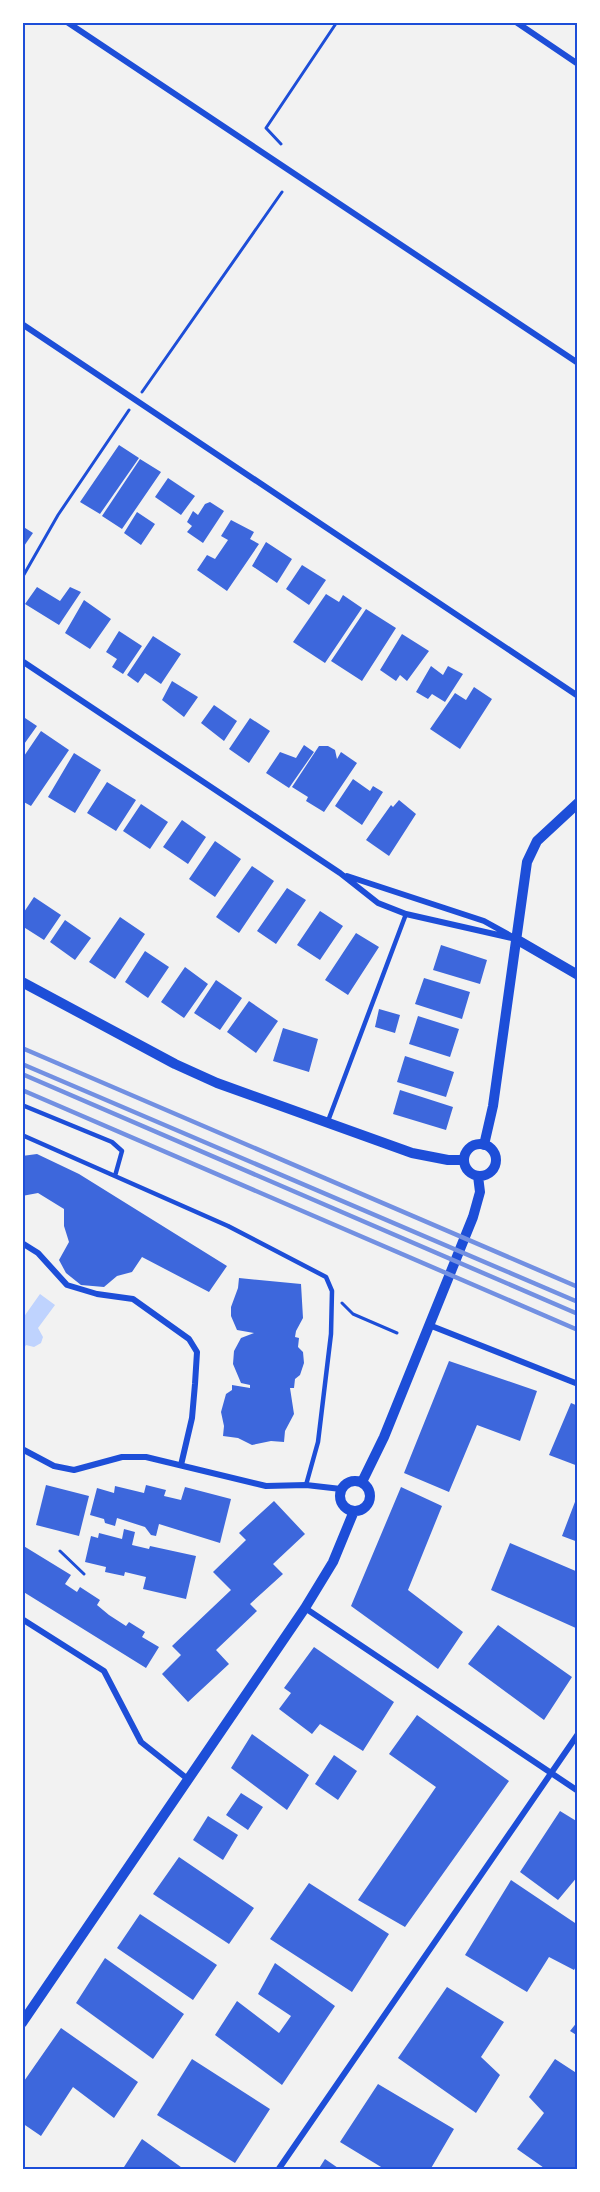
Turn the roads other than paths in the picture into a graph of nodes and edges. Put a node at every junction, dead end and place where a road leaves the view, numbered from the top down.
1 (67, 22) edge
2 (516, 22) edge
3 (531, 22) edge
4 (526, 30) junction
5 (578, 64) edge
6 (22, 324) edge
7 (578, 363) edge
8 (22, 661) edge
9 (578, 696) edge
10 (578, 803) edge
11 (340, 873) junction
12 (405, 914) junction
13 (516, 939) junction
14 (578, 975) edge
15 (22, 982) edge
16 (22, 1105) edge
17 (327, 1124) junction
18 (22, 1135) edge
19 (484, 1145) junction
20 (464, 1160) junction
21 (116, 1176) junction
22 (478, 1176) junction
23 (22, 1243) edge
24 (429, 1326) junction
25 (578, 1384) edge
26 (22, 1449) edge
27 (182, 1465) junction
28 (362, 1482) junction
29 (306, 1485) junction
30 (341, 1489) junction
31 (354, 1511) junction
32 (305, 1608) junction
33 (22, 1619) edge
34 (578, 1734) edge
35 (550, 1772) junction
36 (189, 1781) junction
37 (578, 1791) edge
38 (22, 2024) edge
39 (278, 2169) edge

1 - 7 street
2 - 4 street
3 - 4 street
4 - 5 street
6 - 9 street
8 - 11 street
10 - 13 street
11 - 12 street
11 - 13 street
12 - 13 street
12 - 17 lane
13 - 14 street
13 - 19 street
15 - 17 street
16 - 21 lane
17 - 20 street
18 - 21 lane
19 - 20 street
19 - 22 street
20 - 22 street
21 - 29 lane
22 - 24 street
23 - 27 street
24 - 25 street
24 - 28 street
26 - 27 street
27 - 29 street
28 - 30 street
28 - 31 street
29 - 30 street
30 - 31 street
31 - 32 street
32 - 35 street
32 - 36 street
33 - 36 street
34 - 35 street
35 - 37 street
35 - 39 street
36 - 38 street

